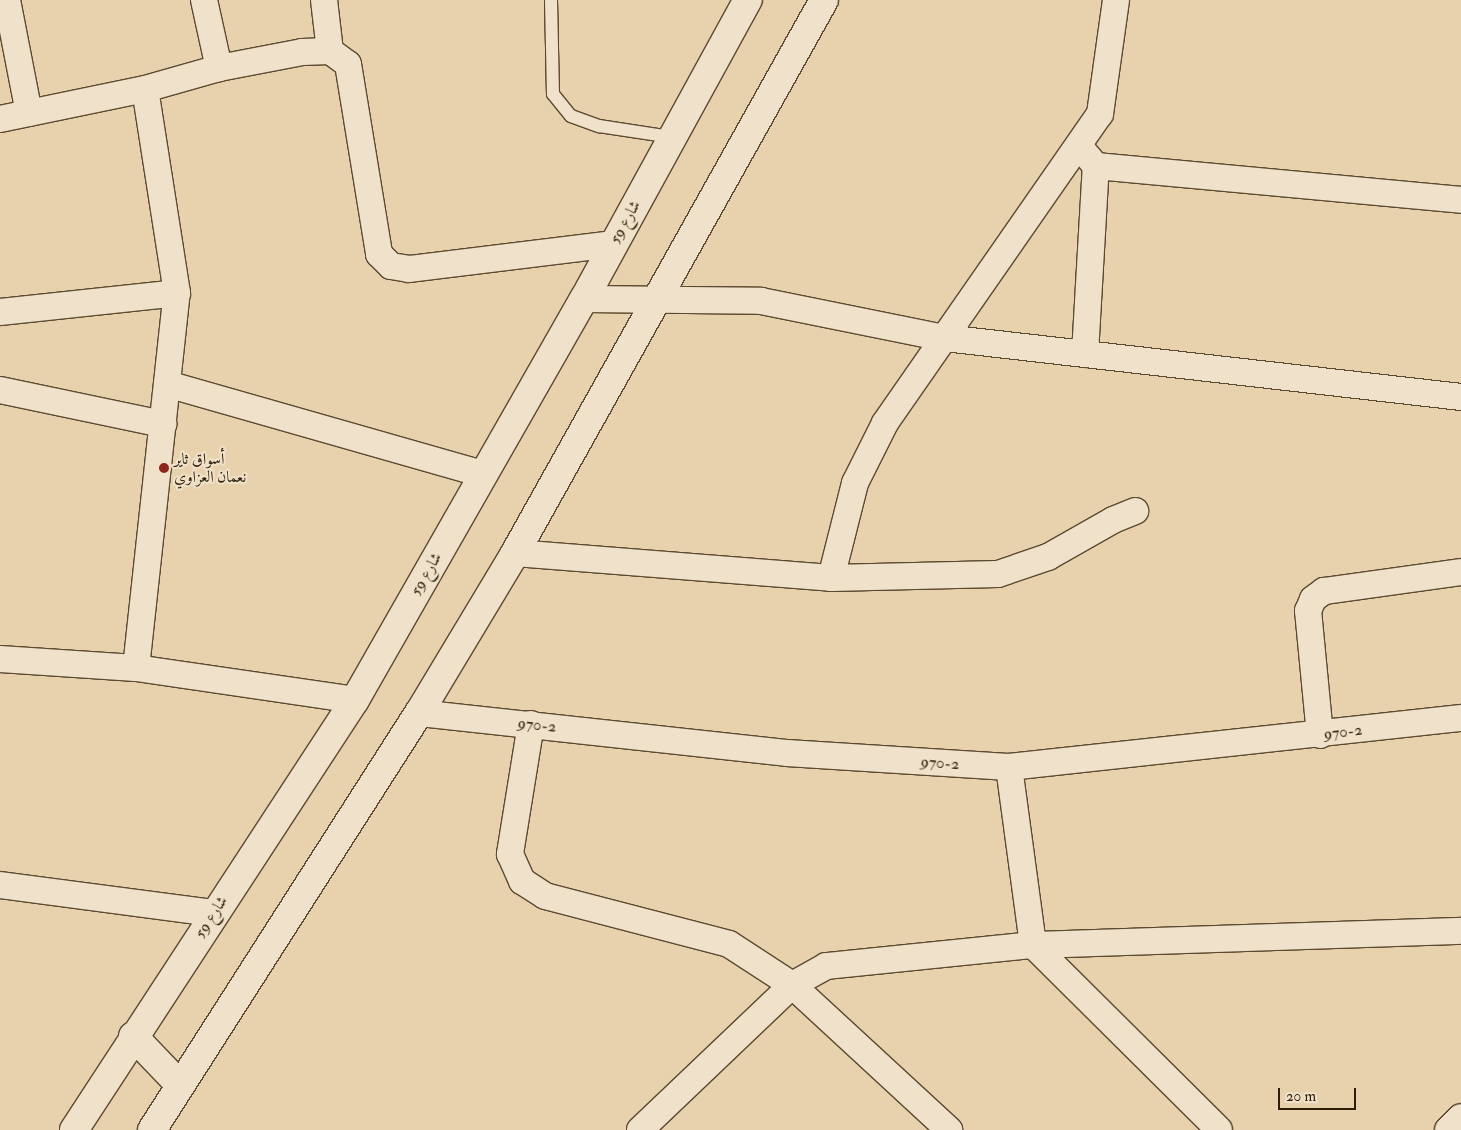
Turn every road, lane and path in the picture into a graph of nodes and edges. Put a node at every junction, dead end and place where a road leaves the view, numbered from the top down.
1 (7, 0) edge
2 (204, 0) edge
3 (324, 0) edge
4 (551, 0) edge
5 (748, 0) edge
6 (824, 0) edge
7 (1116, 0) edge
8 (330, 51) junction
9 (219, 68) junction
10 (145, 89) junction
11 (29, 113) junction
12 (0, 119) edge
13 (672, 137) junction
14 (1079, 146) junction
15 (1096, 166) junction
16 (1461, 200) edge
17 (613, 244) junction
18 (177, 292) junction
19 (584, 299) junction
20 (657, 300) junction
21 (0, 312) edge
22 (945, 338) junction
23 (1085, 354) junction
24 (167, 384) junction
25 (0, 390) edge
26 (1461, 397) edge
27 (162, 424) junction
28 (484, 474) junction
29 (1136, 511) dead end
30 (514, 553) junction
31 (1461, 572) edge
32 (831, 578) junction
33 (0, 659) edge
34 (136, 668) junction
35 (354, 700) junction
36 (419, 713) junction
37 (1461, 718) edge
38 (531, 724) junction
39 (1320, 735) junction
40 (1009, 767) junction
41 (0, 885) edge
42 (214, 914) junction
43 (1461, 931) edge
44 (1033, 946) junction
45 (792, 985) junction
46 (133, 1036) junction
47 (180, 1085) junction
48 (1461, 1117) edge
49 (652, 1126) edge
50 (74, 1130) edge
51 (152, 1130) edge
52 (949, 1130) edge
53 (1219, 1130) edge
54 (1448, 1130) edge

1 - 11 street
2 - 9 street
3 - 8 street
4 - 13 lane
5 - 13 street, شارع 59
6 - 20 street
7 - 14 street
8 - 9 street
8 - 17 street
9 - 10 street
10 - 11 street
10 - 18 street
11 - 12 street
13 - 17 street, شارع 59
14 - 15 street
14 - 22 street
15 - 16 street
15 - 23 street
17 - 19 street, شارع 59
18 - 21 street
18 - 24 street
19 - 20 street
19 - 28 street, شارع 59
20 - 22 street
20 - 30 street
22 - 23 street
22 - 32 street
23 - 26 street
24 - 27 street
24 - 28 street
25 - 27 street
27 - 34 street
28 - 35 street, شارع 59
29 - 32 street
30 - 32 street
30 - 36 street
31 - 39 street
33 - 34 street
34 - 35 street
35 - 42 street, شارع 59
36 - 38 street, 970-2
36 - 47 street
37 - 39 street, 970-2
38 - 40 street, 970-2
38 - 45 street
39 - 40 street, 970-2
40 - 44 street
41 - 42 street
42 - 46 street, شارع 59
43 - 44 street
44 - 45 street
44 - 53 street
45 - 49 street
45 - 52 street
46 - 47 street
46 - 50 street, شارع 59
47 - 51 street
48 - 54 street

